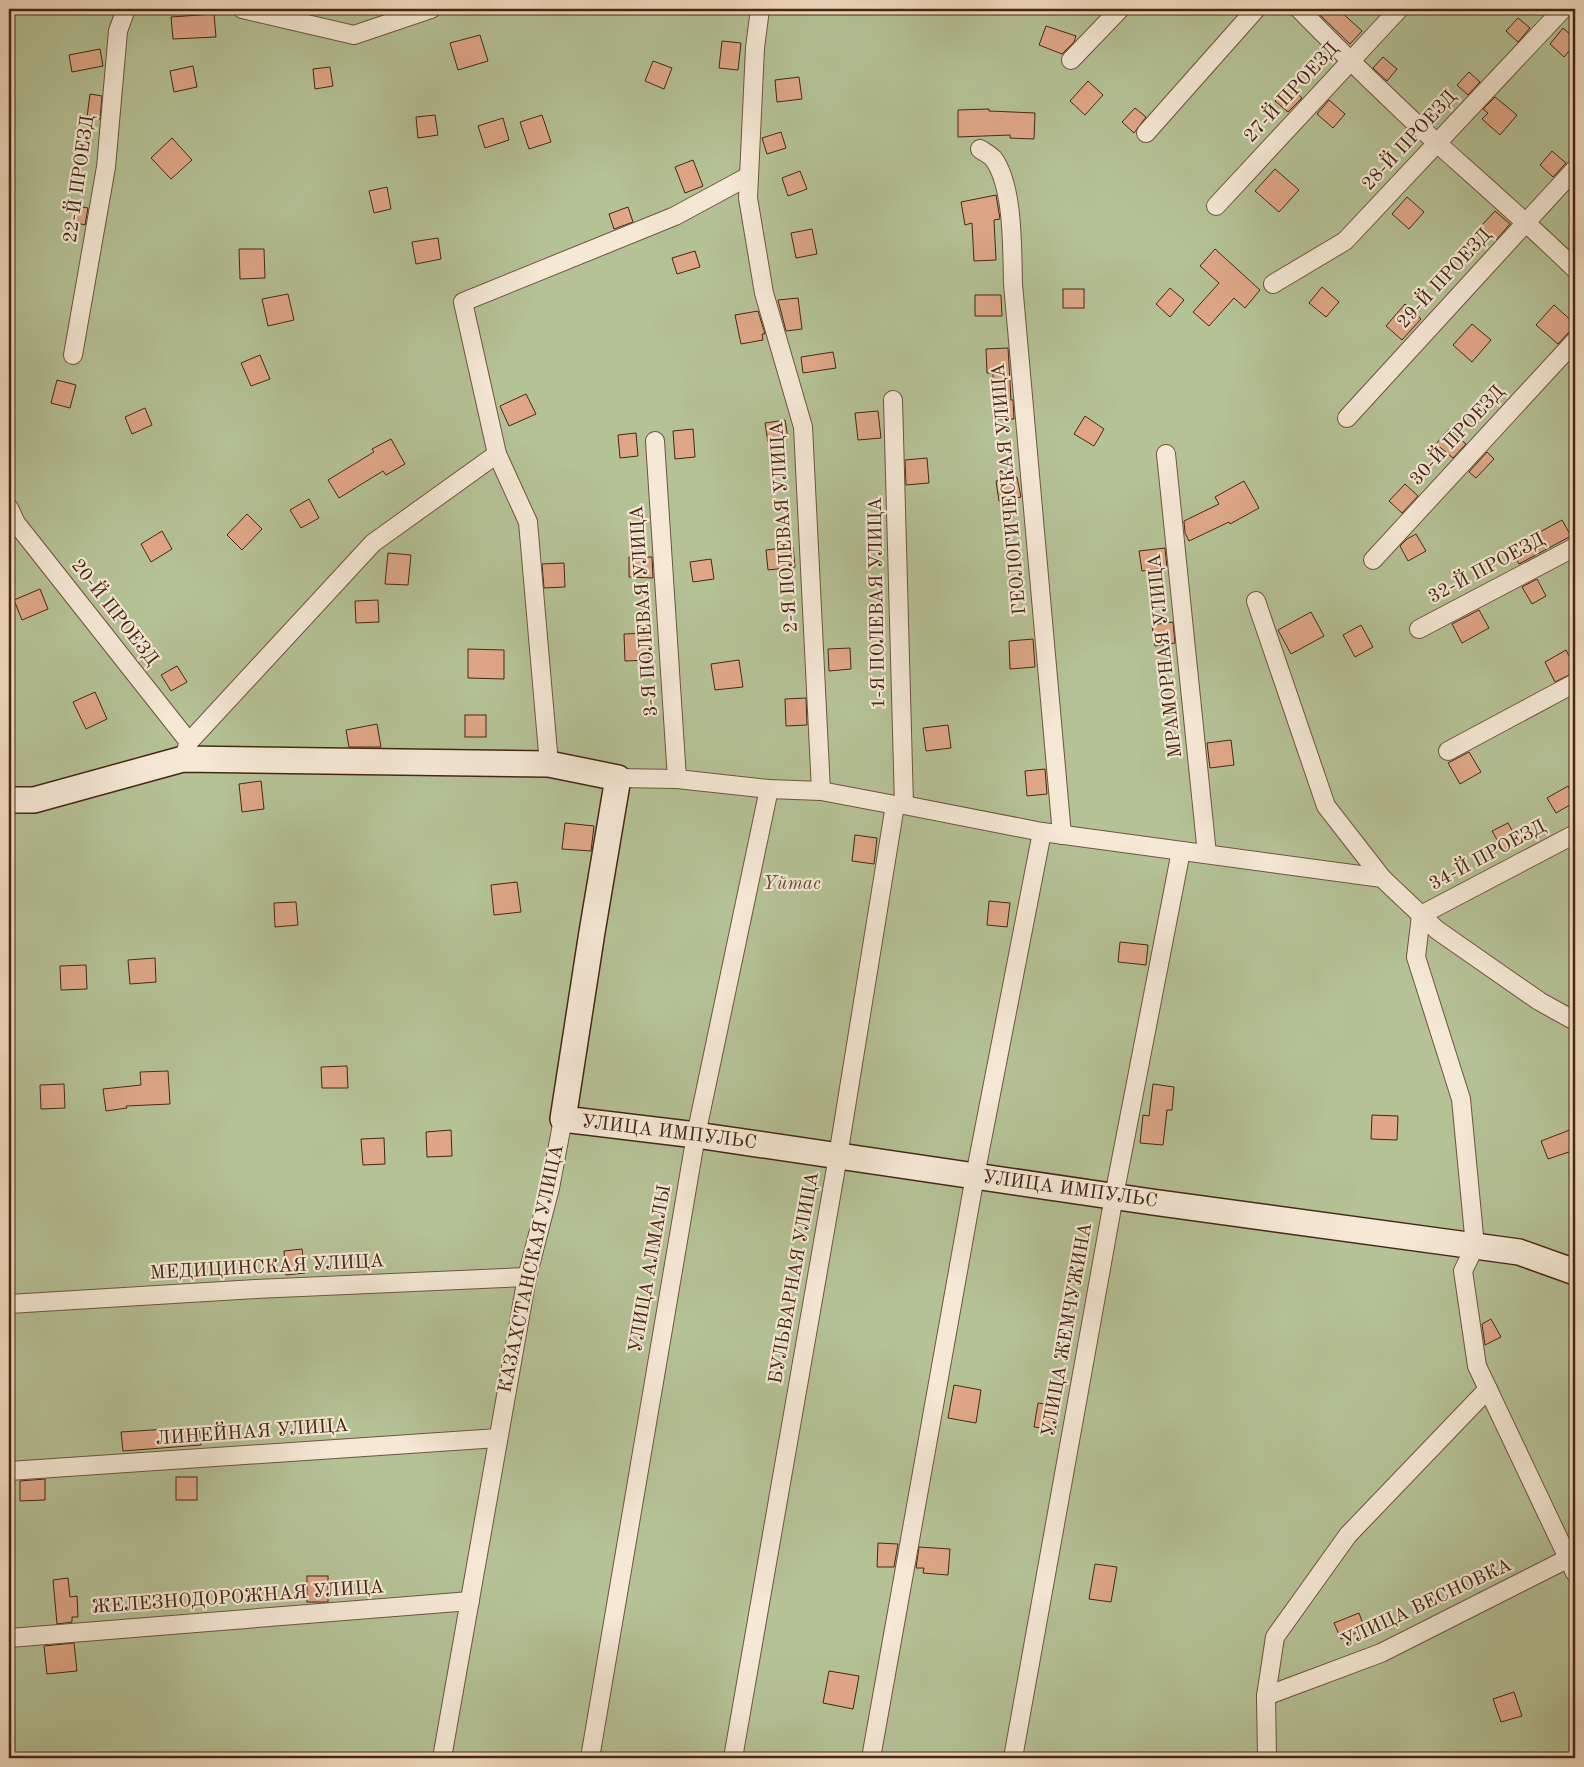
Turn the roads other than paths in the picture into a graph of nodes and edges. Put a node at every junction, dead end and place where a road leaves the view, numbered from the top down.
1 (126, 9) edge
2 (242, 9) edge
3 (431, 9) edge
4 (760, 9) edge
5 (1120, 9) edge
6 (1256, 9) edge
7 (1299, 9) edge
8 (1399, 9) edge
9 (1563, 9) edge
10 (1071, 60) dead end
11 (1350, 61) junction
12 (1146, 133) dead end
13 (1437, 143) junction
14 (980, 149) dead end
15 (1575, 169) edge
16 (749, 176) junction
17 (1216, 206) dead end
18 (1527, 222) junction
19 (1575, 269) edge
20 (1273, 284) dead end
21 (1575, 341) edge
22 (73, 355) dead end
23 (893, 400) dead end
24 (1347, 418) dead end
25 (655, 441) dead end
26 (496, 454) junction
27 (1166, 454) dead end
28 (9, 508) edge
29 (1575, 547) edge
30 (1373, 560) dead end
31 (1256, 601) dead end
32 (1418, 629) dead end
33 (1575, 683) edge
34 (186, 750) junction
35 (1448, 751) dead end
36 (549, 764) junction
37 (618, 778) junction
38 (677, 779) junction
39 (768, 789) junction
40 (821, 791) junction
41 (9, 800) edge
42 (899, 805) junction
43 (1042, 832) junction
44 (1575, 834) edge
45 (1062, 835) junction
46 (1181, 851) junction
47 (1207, 854) junction
48 (1382, 878) junction
49 (1422, 915) junction
50 (1575, 1021) edge
51 (563, 1119) junction
52 (696, 1135) junction
53 (838, 1156) junction
54 (975, 1176) junction
55 (1114, 1196) junction
56 (1475, 1246) junction
57 (1575, 1272) edge
58 (527, 1277) junction
59 (9, 1304) edge
60 (1488, 1389) junction
61 (498, 1438) junction
62 (9, 1471) edge
63 (1573, 1562) edge
64 (470, 1602) junction
65 (9, 1638) edge
66 (1266, 1696) junction
67 (442, 1758) edge
68 (590, 1758) edge
69 (732, 1758) edge
70 (871, 1758) edge
71 (1013, 1758) edge
72 (1267, 1758) edge

1 - 22 street, 22-Й ПРОЕЗД
2 - 3 street
4 - 16 street, 2-Я ПОЛЕВАЯ УЛИЦА
5 - 10 street
6 - 12 street
7 - 11 street
8 - 11 street, 27-Й ПРОЕЗД
9 - 13 street, 28-Й ПРОЕЗД
11 - 13 street
11 - 17 street, 27-Й ПРОЕЗД
13 - 18 street
13 - 20 street, 28-Й ПРОЕЗД
14 - 45 street, ГЕОЛОГИЧЕСКАЯ УЛИЦА
15 - 18 street, 29-Й ПРОЕЗД
16 - 26 street
16 - 40 street, 2-Я ПОЛЕВАЯ УЛИЦА
18 - 19 street
18 - 24 street, 29-Й ПРОЕЗД
21 - 30 street, 30-Й ПРОЕЗД
23 - 42 street, 1-Я ПОЛЕВАЯ УЛИЦА
25 - 38 street, 3-Я ПОЛЕВАЯ УЛИЦА
26 - 34 street
26 - 36 street
27 - 47 street, МРАМОРНАЯ УЛИЦА
28 - 34 street, 20-Й ПРОЕЗД
29 - 32 street, 32-Й ПРОЕЗД
31 - 48 street
33 - 35 street
34 - 36 street
34 - 41 street
36 - 37 street
37 - 38 street
37 - 51 street, КАЗАХСТАНСКАЯ УЛИЦА
38 - 39 street
39 - 40 street
39 - 52 street, УЛИЦА АЛМАЛЫ
40 - 42 street
42 - 43 street
42 - 53 street, БУЛЬВАРНАЯ УЛИЦА
43 - 45 street
43 - 54 street
44 - 49 street, 34-Й ПРОЕЗД
45 - 46 street
46 - 47 street
46 - 55 street, УЛИЦА ЖЕМЧУЖИНА
47 - 48 street
48 - 49 street
49 - 50 street
49 - 56 street
51 - 52 street, УЛИЦА ИМПУЛЬС
51 - 58 street, КАЗАХСТАНСКАЯ УЛИЦА
52 - 53 street, УЛИЦА ИМПУЛЬС
52 - 68 street, УЛИЦА АЛМАЛЫ
53 - 54 street, УЛИЦА ИМПУЛЬС
53 - 69 street, БУЛЬВАРНАЯ УЛИЦА
54 - 55 street, УЛИЦА ИМПУЛЬС
54 - 70 street
55 - 56 street, УЛИЦА ИМПУЛЬС
55 - 71 street, УЛИЦА ЖЕМЧУЖИНА
56 - 57 street, УЛИЦА ИМПУЛЬС
56 - 60 street
58 - 59 street, МЕДИЦИНСКАЯ УЛИЦА
58 - 61 street, КАЗАХСТАНСКАЯ УЛИЦА
60 - 63 street
60 - 66 street
61 - 62 street, ЛИНЕЙНАЯ УЛИЦА
61 - 64 street, КАЗАХСТАНСКАЯ УЛИЦА
63 - 66 street, УЛИЦА ВЕСНОВКА
64 - 65 street, ЖЕЛЕЗНОДОРОЖНАЯ УЛИЦА
64 - 67 street, КАЗАХСТАНСКАЯ УЛИЦА
66 - 72 street

